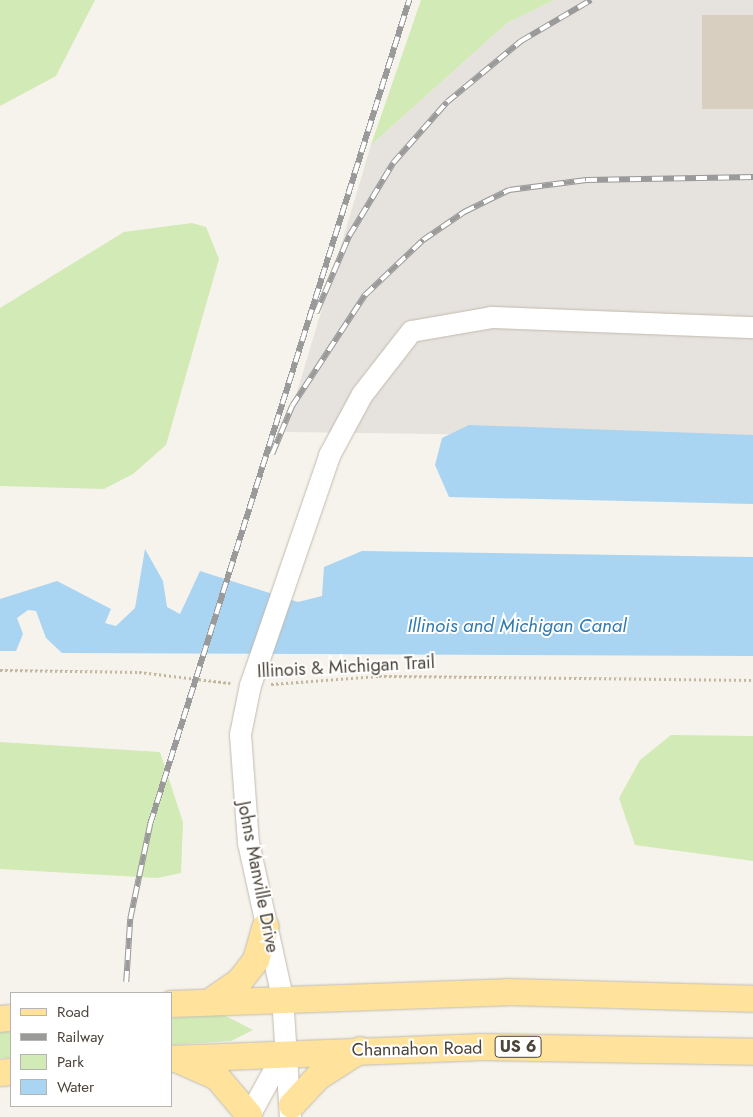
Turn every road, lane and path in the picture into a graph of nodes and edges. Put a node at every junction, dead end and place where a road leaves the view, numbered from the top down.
1 (753, 327) edge
2 (0, 670) edge
3 (253, 676) junction
4 (753, 680) edge
5 (266, 926) junction
6 (282, 997) junction
7 (753, 999) edge
8 (210, 1002) junction
9 (172, 1004) edge
10 (360, 1050) junction
11 (283, 1052) junction
12 (753, 1052) edge
13 (174, 1059) edge
14 (291, 1111) edge
15 (248, 1116) edge

1 - 3 street, Johns Manville Drive
2 - 3 path, Illinois & Michigan Trail
3 - 4 path, Illinois & Michigan Trail
3 - 5 street, Johns Manville Drive
5 - 6 street, Johns Manville Drive
5 - 8 main road
6 - 7 main road
6 - 8 main road
6 - 11 street, Johns Manville Drive
8 - 9 main road
10 - 11 main road, Channahon Road / US 6
10 - 12 main road, Channahon Road / US 6
10 - 14 main road
11 - 13 main road, Channahon Road / US 6
11 - 14 street, Johns Manville Drive
11 - 15 street
13 - 15 main road

